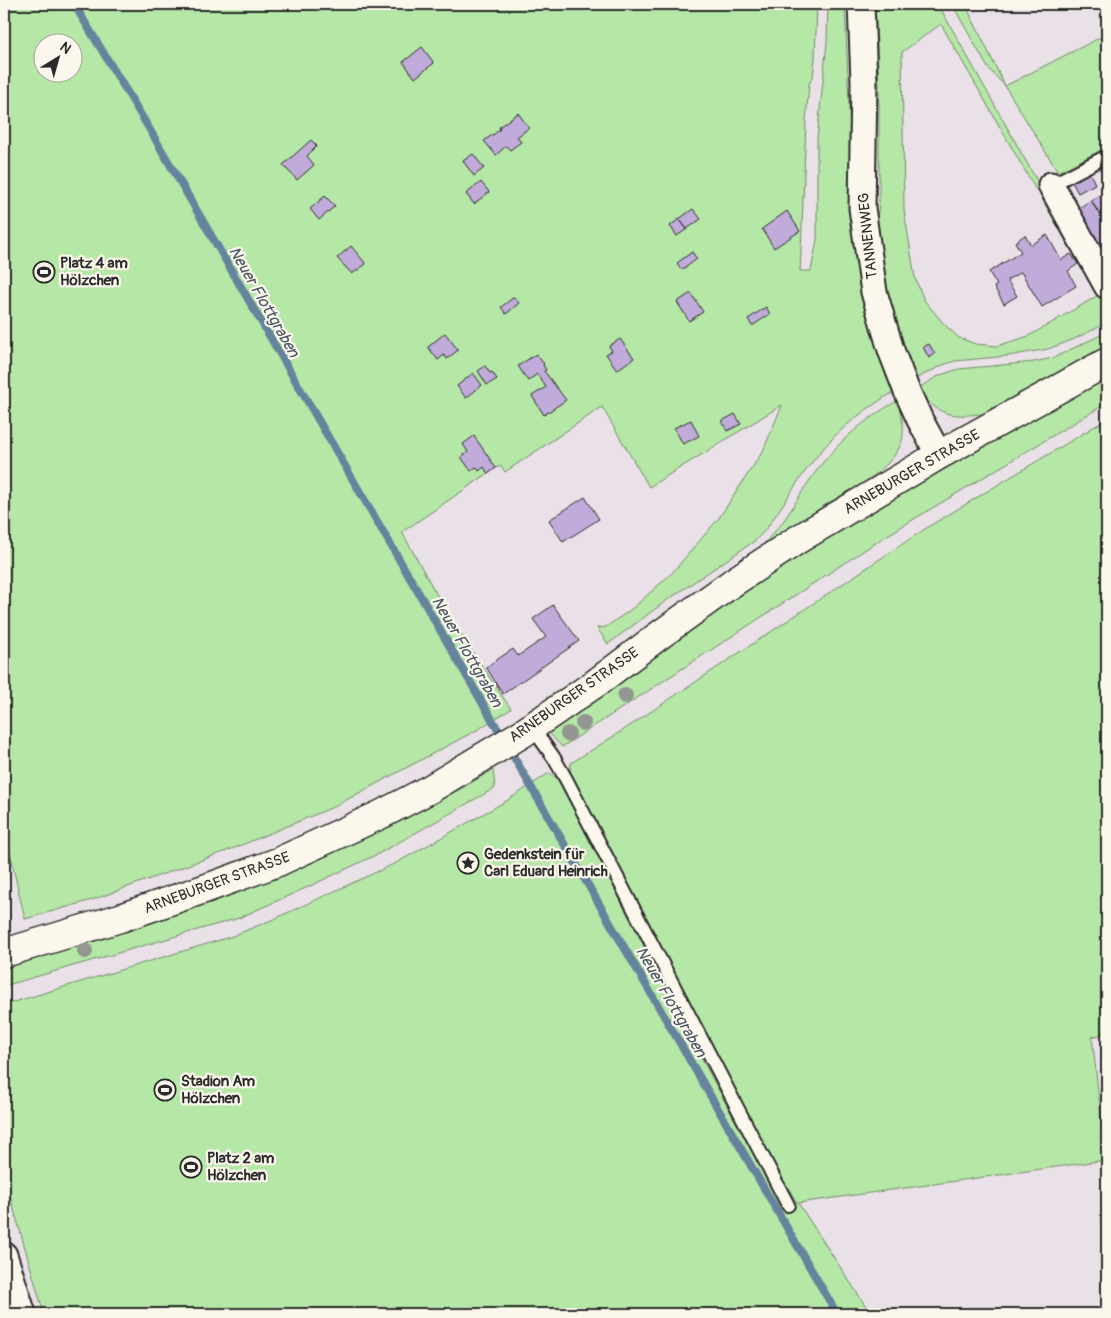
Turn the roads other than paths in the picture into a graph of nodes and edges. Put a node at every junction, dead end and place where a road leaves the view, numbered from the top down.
1 (861, 4) edge
2 (1107, 156) edge
3 (1051, 185) joint
4 (1107, 286) edge
5 (1107, 362) edge
6 (939, 455) junction
7 (528, 730) junction
8 (4, 953) edge
9 (788, 1205) dead end
10 (4, 1255) edge
11 (23, 1314) edge

1 - 6 street, TANNENWEG
2 - 3 lane
3 - 4 street
5 - 6 main road, ARNEBURGER STRASSE
6 - 7 main road, ARNEBURGER STRASSE
7 - 8 main road, ARNEBURGER STRASSE
7 - 9 lane
10 - 11 street

